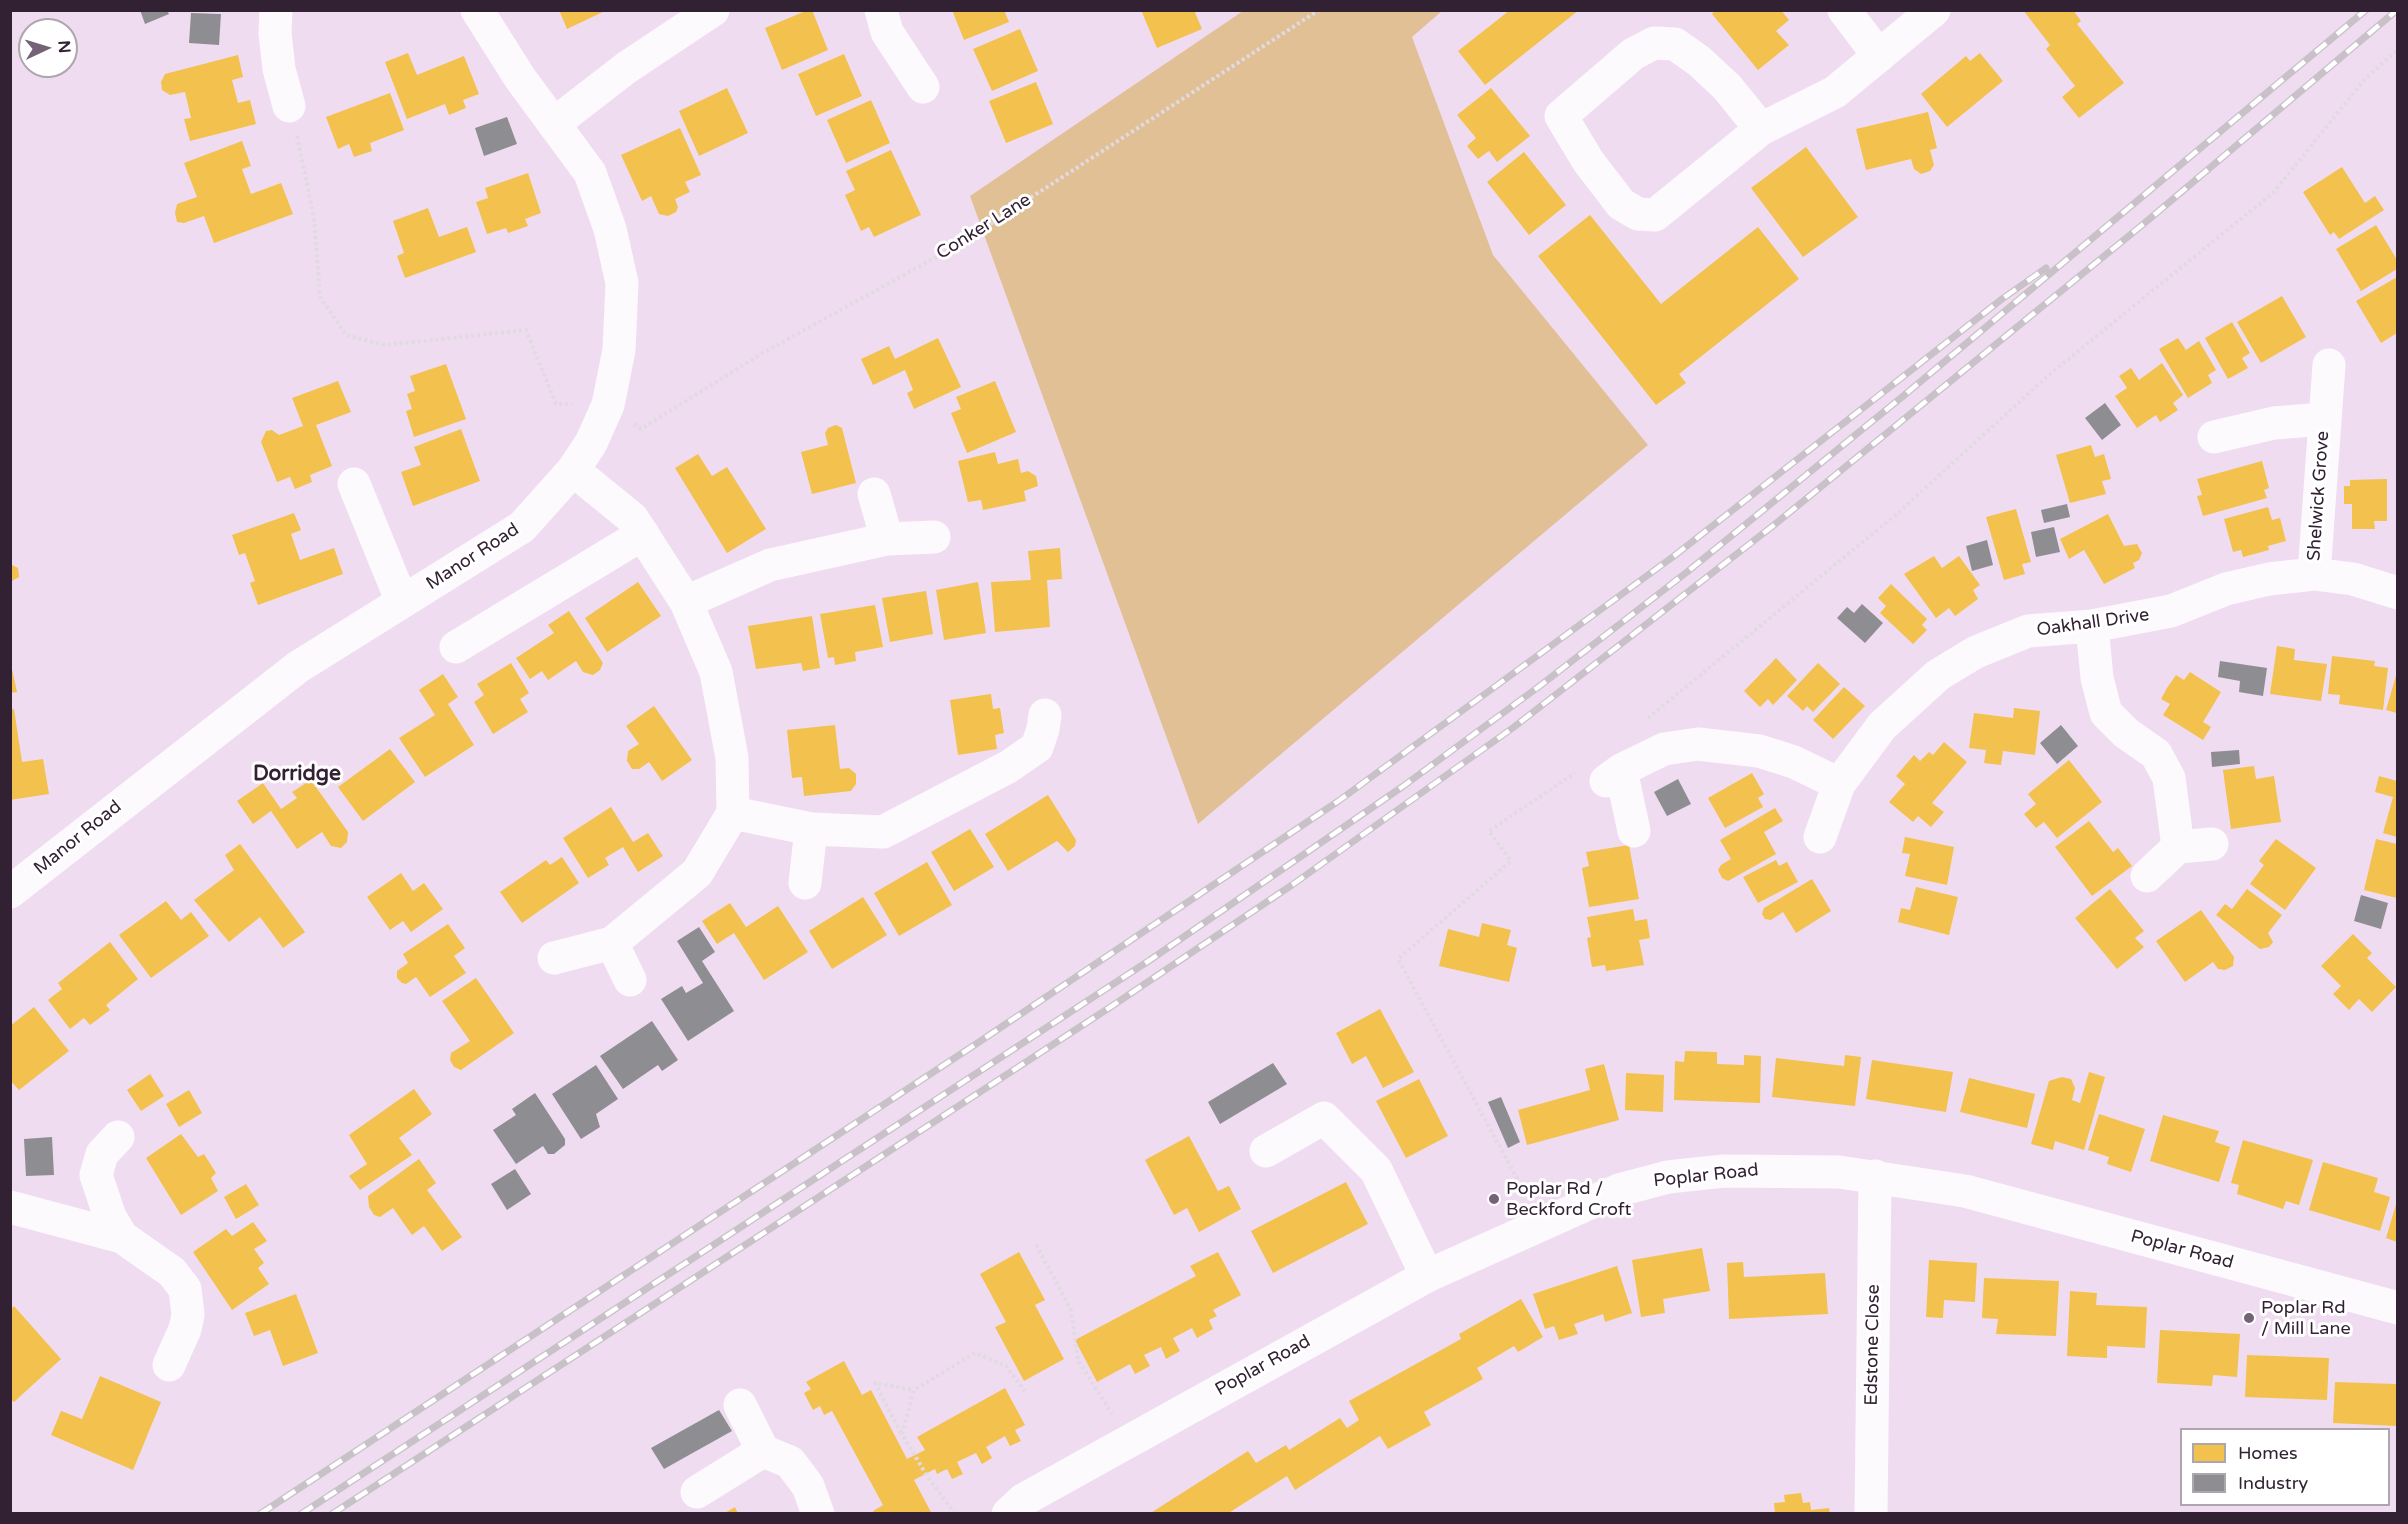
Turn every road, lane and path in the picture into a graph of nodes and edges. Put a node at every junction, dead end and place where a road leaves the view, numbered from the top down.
1 (276, 10) edge
2 (477, 10) edge
3 (713, 10) edge
4 (881, 10) edge
5 (1319, 10) edge
6 (1844, 10) edge
7 (1934, 10) edge
8 (2397, 49) edge
9 (1879, 56) junction
10 (924, 87) dead end
11 (289, 106) joint
12 (555, 123) junction
13 (1761, 129) junction
14 (2329, 365) dead end
15 (608, 405) junction
16 (2324, 419) junction
17 (641, 429) dead end
18 (2214, 437) dead end
19 (573, 470) junction
20 (354, 484) dead end
21 (874, 494) dead end
22 (643, 534) junction
23 (934, 537) dead end
24 (887, 539) junction
25 (2314, 574) junction
26 (2397, 593) edge
27 (402, 602) junction
28 (686, 602) junction
29 (2092, 626) junction
30 (456, 647) dead end
31 (1045, 715) dead end
32 (1640, 725) dead end
33 (1604, 773) junction
34 (1839, 784) junction
35 (733, 813) junction
36 (811, 829) junction
37 (1634, 831) dead end
38 (1820, 837) dead end
39 (2212, 844) dead end
40 (2178, 847) junction
41 (2147, 876) dead end
42 (806, 883) dead end
43 (10, 892) edge
44 (612, 943) junction
45 (554, 958) dead end
46 (630, 980) dead end
47 (118, 1137) dead end
48 (1266, 1151) dead end
49 (1875, 1176) junction
50 (1530, 1202) dead end
51 (19, 1210) edge
52 (122, 1237) junction
53 (1036, 1245) dead end
54 (1427, 1276) junction
55 (2397, 1308) edge
56 (169, 1365) dead end
57 (914, 1390) junction
58 (1025, 1391) dead end
59 (741, 1405) dead end
60 (1117, 1422) dead end
61 (902, 1434) junction
62 (763, 1451) junction
63 (698, 1492) dead end
64 (818, 1514) edge
65 (955, 1514) edge
66 (1008, 1514) edge
67 (1871, 1514) edge

1 - 11 street
2 - 12 street, Manor Road
3 - 12 street
4 - 10 street
5 - 17 path, Conker Lane
6 - 9 street
7 - 9 street
8 - 32 path
9 - 13 street
11 - 15 path
12 - 15 street, Manor Road
13 - 13 street
14 - 16 street, Shelwick Grove
15 - 19 street, Manor Road
16 - 18 street, Shelwick Grove
16 - 25 street, Shelwick Grove
19 - 22 street
19 - 27 street, Manor Road
20 - 27 street
21 - 24 street
22 - 28 street
22 - 30 street
23 - 24 street
24 - 28 street
25 - 26 street, Oakhall Drive
25 - 29 street, Oakhall Drive
27 - 43 street, Manor Road
28 - 35 street
29 - 34 street, Oakhall Drive
29 - 40 street
31 - 36 street
33 - 34 street
33 - 37 street
33 - 50 path
34 - 38 street, Oakhall Drive
35 - 36 street
35 - 44 street
36 - 42 street
39 - 40 street
40 - 41 street
44 - 45 street
44 - 46 street
47 - 52 street
48 - 54 street
49 - 54 street, Poplar Road
49 - 55 street, Poplar Road
49 - 67 street, Edstone Close
51 - 52 street
52 - 56 street
53 - 60 path
54 - 66 street, Poplar Road
57 - 58 path
57 - 61 path
57 - 61 path
59 - 62 street
61 - 65 path
62 - 63 street
62 - 64 street

